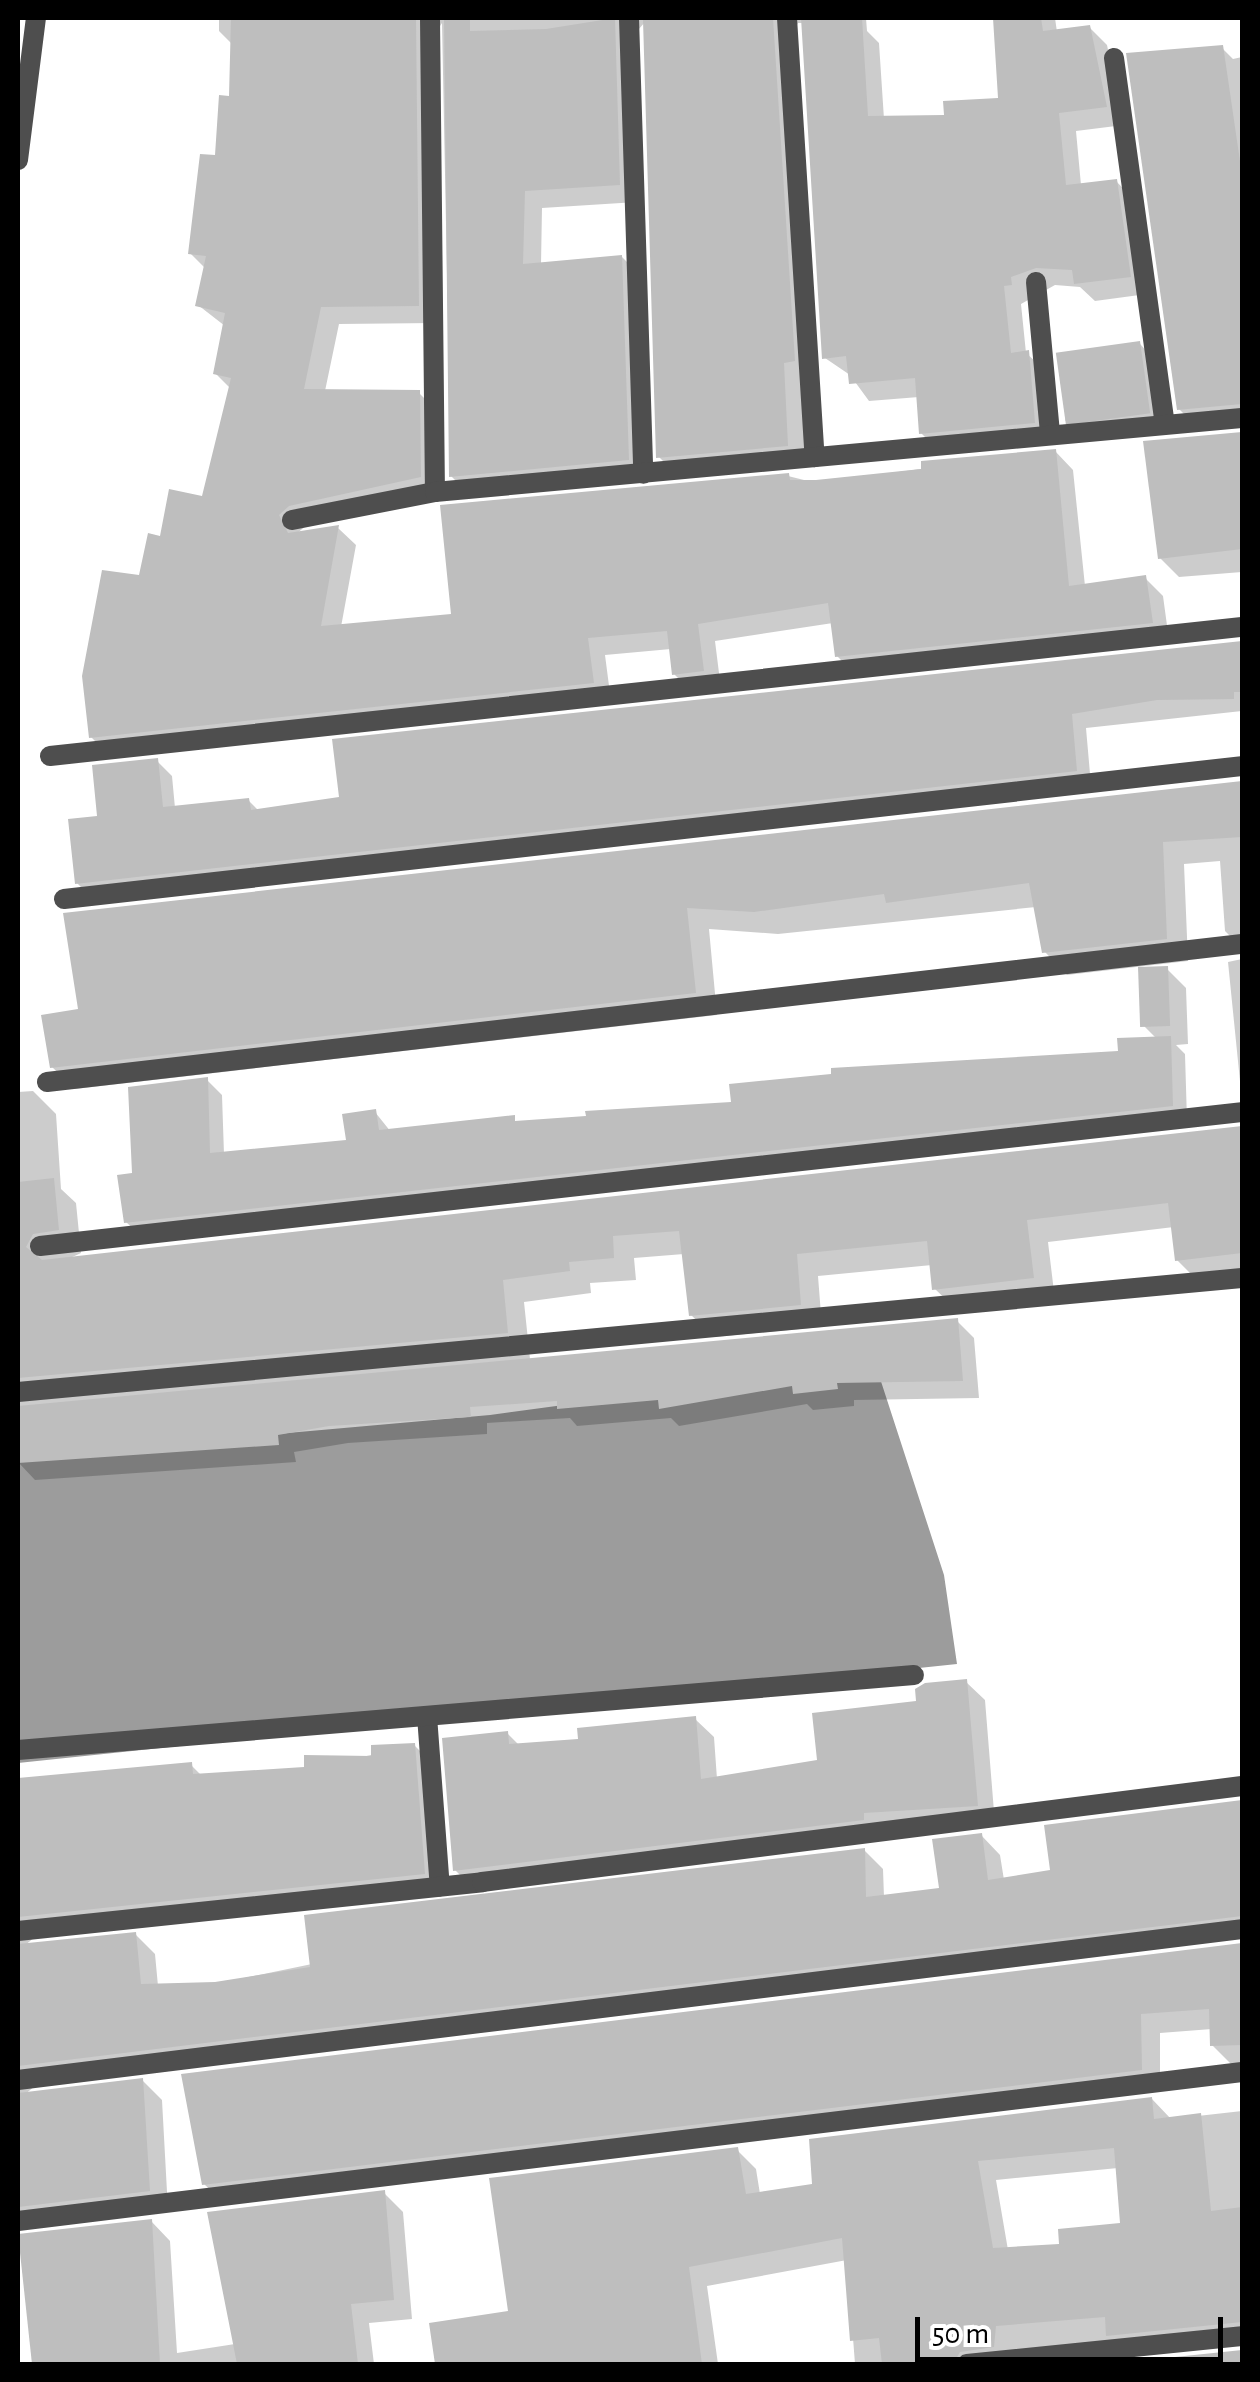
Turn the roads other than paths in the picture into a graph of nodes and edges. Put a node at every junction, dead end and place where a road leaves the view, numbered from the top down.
1 (36, 18) edge
2 (430, 18) edge
3 (629, 18) edge
4 (788, 18) edge
5 (1114, 58) dead end
6 (18, 160) edge
7 (1036, 282) dead end
8 (1242, 418) edge
9 (1165, 424) junction
10 (1050, 432) junction
11 (815, 457) junction
12 (643, 474) junction
13 (435, 492) junction
14 (292, 520) dead end
15 (1242, 627) edge
16 (50, 756) dead end
17 (1242, 766) edge
18 (64, 899) dead end
19 (1242, 944) edge
20 (47, 1082) dead end
21 (1242, 1112) edge
22 (40, 1246) dead end
23 (1242, 1278) edge
24 (18, 1392) edge
25 (914, 1675) dead end
26 (427, 1716) junction
27 (18, 1750) edge
28 (1242, 1786) edge
29 (440, 1887) junction
30 (1242, 1930) edge
31 (18, 1931) edge
32 (1242, 2072) edge
33 (18, 2080) edge
34 (18, 2220) edge
35 (1242, 2336) edge
36 (967, 2364) edge

1 - 6 street
2 - 13 street
3 - 12 street
4 - 11 street
5 - 9 street
7 - 10 street
8 - 9 street
9 - 10 street
10 - 11 street
11 - 12 street
12 - 13 street
13 - 14 street
15 - 16 street
17 - 18 street
19 - 20 street
21 - 22 street
23 - 24 street
25 - 26 street
26 - 27 street
26 - 29 street
28 - 29 street
29 - 31 street
30 - 33 street
32 - 34 street
35 - 36 street

